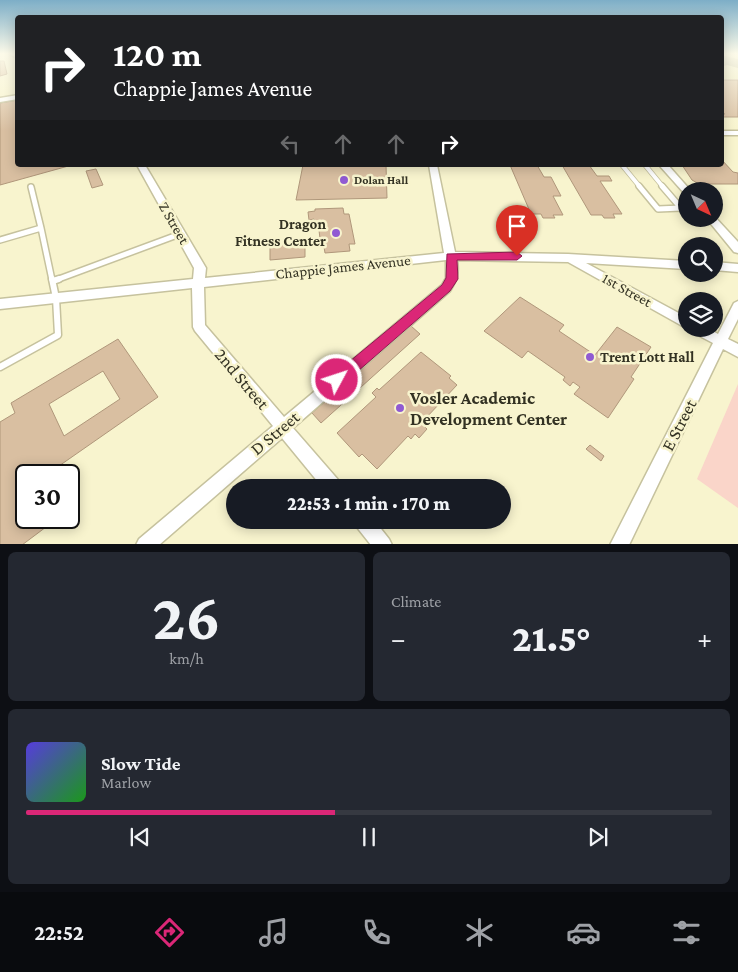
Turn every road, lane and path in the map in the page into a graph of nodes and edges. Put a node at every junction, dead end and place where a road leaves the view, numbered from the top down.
1 (15, 97) edge
2 (0, 100) edge
3 (724, 133) edge
4 (738, 133) edge
5 (142, 167) edge
6 (433, 167) edge
7 (624, 167) edge
8 (647, 167) edge
9 (665, 167) edge
10 (679, 182) edge
11 (31, 187) dead end
12 (678, 201) edge
13 (678, 208) edge
14 (40, 228) junction
15 (720, 228) edge
16 (180, 234) junction
17 (0, 240) edge
18 (738, 249) edge
19 (451, 256) junction
20 (568, 258) junction
21 (678, 265) edge
22 (723, 267) edge
23 (738, 268) edge
24 (53, 281) junction
25 (198, 282) junction
26 (56, 298) junction
27 (0, 304) edge
28 (738, 306) edge
29 (678, 319) edge
30 (712, 337) edge
31 (721, 342) junction
32 (738, 351) edge
33 (0, 367) edge
34 (282, 427) junction
35 (326, 479) edge
36 (370, 529) edge
37 (145, 544) edge
38 (383, 544) edge
39 (619, 544) edge

1 - 2 street
3 - 4 street
5 - 16 street, Z Street
6 - 19 street, D Street
7 - 13 lane
8 - 12 lane
9 - 10 street
11 - 14 lane
14 - 17 lane
14 - 24 lane
15 - 18 street
16 - 24 lane
16 - 25 street, Z Street
19 - 20 street, Chappie James Avenue
19 - 25 street, Chappie James Avenue
19 - 34 street, D Street
20 - 21 street, Chappie James Avenue
20 - 29 street, 1st Street
22 - 23 street
24 - 26 lane
25 - 26 street, Chappie James Avenue
25 - 34 street, 2nd Street
26 - 27 street, Chappie James Avenue
26 - 33 lane
28 - 31 street, E Street
30 - 31 street
31 - 32 street
31 - 39 street, E Street
34 - 35 street, 2nd Street
34 - 37 street, D Street
36 - 38 street

